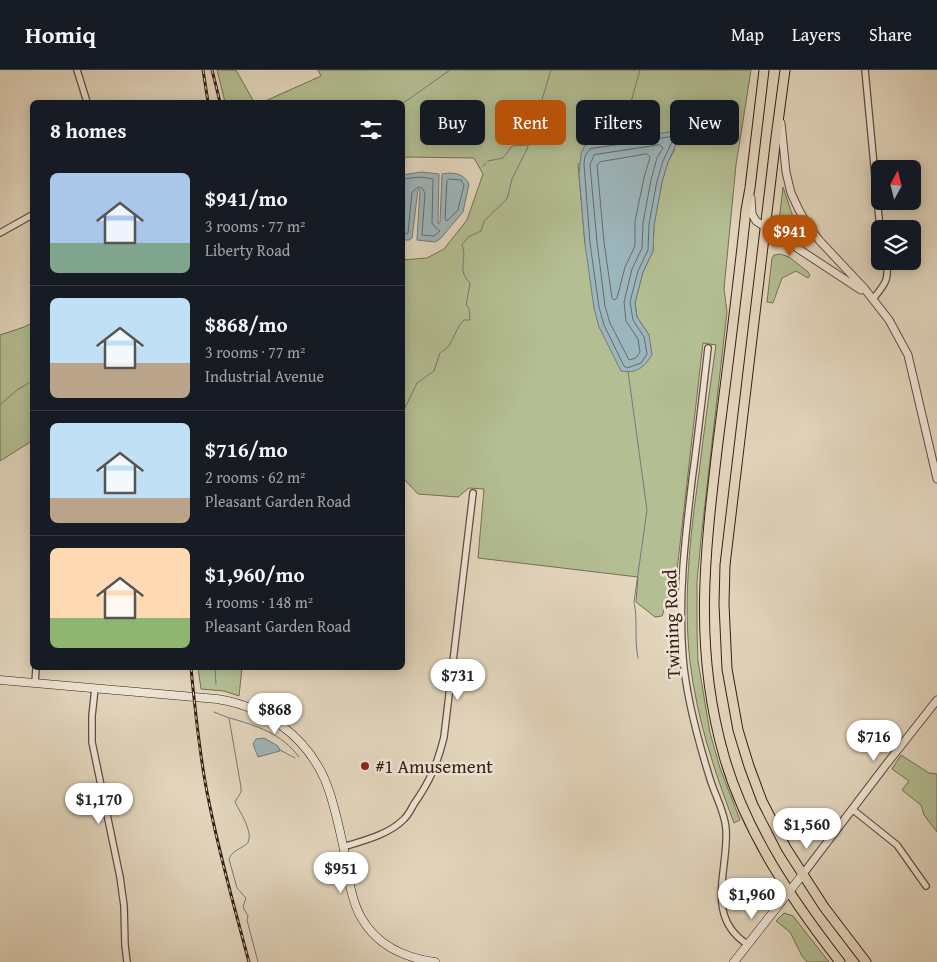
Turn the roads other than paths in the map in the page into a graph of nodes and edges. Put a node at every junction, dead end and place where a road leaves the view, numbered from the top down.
1 (77, 70) edge
2 (764, 70) edge
3 (785, 70) edge
4 (865, 70) edge
5 (86, 100) edge
6 (780, 112) junction
7 (750, 188) junction
8 (30, 216) edge
9 (879, 220) edge
10 (766, 228) junction
11 (0, 233) edge
12 (887, 270) edge
13 (873, 299) junction
14 (708, 348) dead end
15 (937, 479) edge
16 (473, 493) dead end
17 (36, 670) edge
18 (0, 680) edge
19 (35, 683) junction
20 (95, 688) junction
21 (937, 700) edge
22 (852, 809) junction
23 (343, 847) junction
24 (803, 874) junction
25 (926, 886) dead end
26 (789, 892) junction
27 (747, 944) junction
28 (127, 962) edge
29 (434, 962) edge
30 (734, 962) edge
31 (840, 962) edge
32 (866, 962) edge

1 - 5 street
2 - 7 highway
3 - 6 highway
4 - 9 street
6 - 10 highway
6 - 13 street
7 - 10 street
7 - 26 highway
8 - 11 street
10 - 13 street
10 - 24 highway
12 - 13 street
13 - 15 street
14 - 27 street, Twining Road
16 - 23 street
17 - 19 street
18 - 19 main road
19 - 20 main road
20 - 23 main road
20 - 28 street
21 - 22 street
22 - 24 street
22 - 25 street
23 - 29 main road
24 - 26 main road
24 - 32 highway
26 - 27 main road
26 - 31 highway
27 - 30 main road

